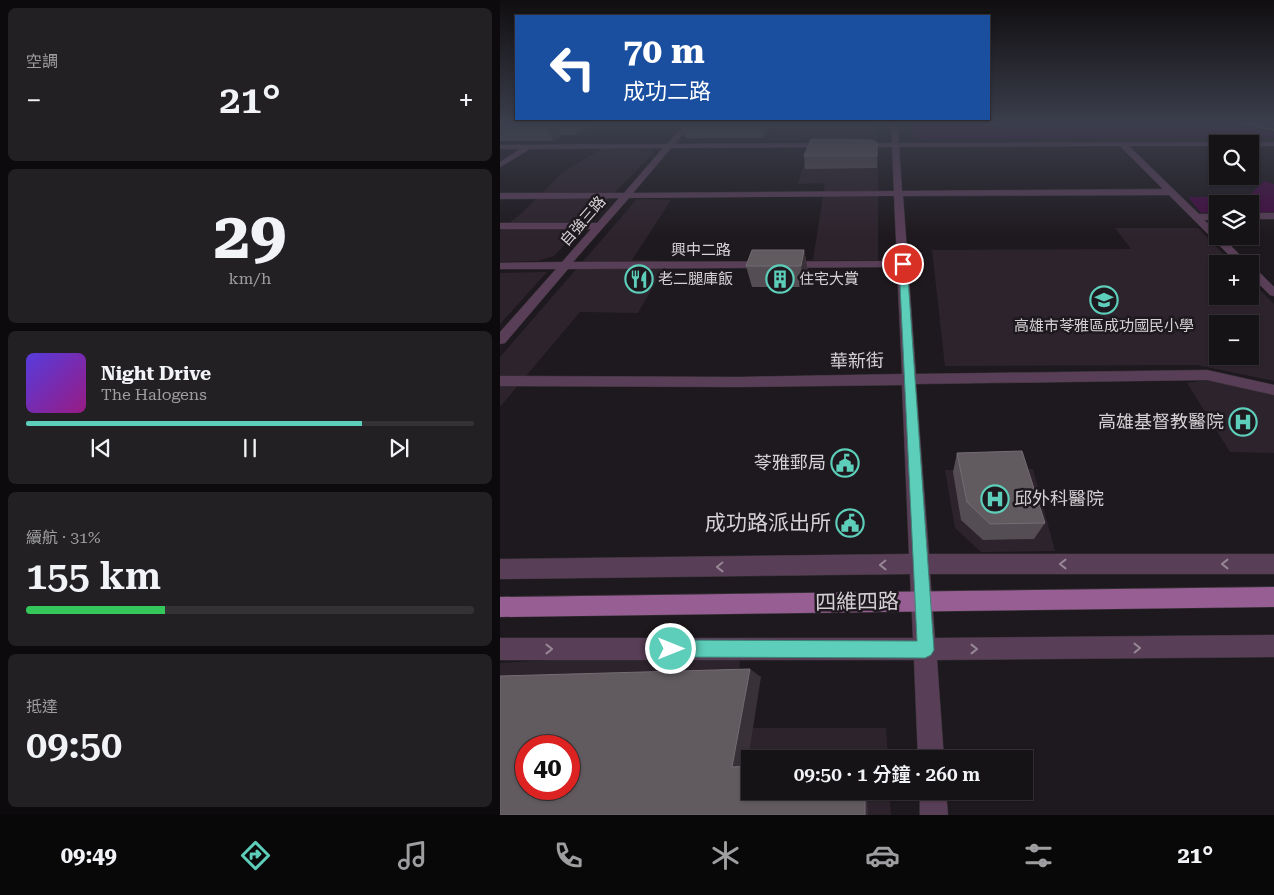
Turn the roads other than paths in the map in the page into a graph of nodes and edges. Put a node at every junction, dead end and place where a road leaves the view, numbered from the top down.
1 (656, 161) edge
2 (897, 161) edge
3 (1140, 161) edge
4 (1171, 192) junction
5 (899, 194) junction
6 (626, 195) junction
7 (500, 196) edge
8 (1259, 216) edge
9 (1274, 216) edge
10 (1196, 217) junction
11 (1209, 217) edge
12 (500, 226) edge
13 (599, 226) junction
14 (1235, 255) edge
15 (903, 264) junction
16 (500, 266) edge
17 (565, 266) junction
18 (1259, 279) edge
19 (1274, 293) edge
20 (500, 340) edge
21 (909, 378) junction
22 (500, 381) edge
23 (1274, 390) edge
24 (920, 564) junction
25 (1274, 564) edge
26 (500, 569) edge
27 (1274, 597) edge
28 (922, 601) junction
29 (500, 607) edge
30 (1274, 646) edge
31 (500, 649) edge
32 (925, 650) junction
33 (931, 750) edge
34 (933, 800) edge
35 (934, 815) edge

1 - 6 street, 自強三路
2 - 5 street
3 - 4 street
4 - 5 street
4 - 10 street
5 - 6 street
5 - 15 street
6 - 7 street
6 - 13 street, 自強三路
8 - 9 street
10 - 11 street
10 - 14 street
12 - 13 street
13 - 17 street, 自強三路
15 - 17 street, 興中二路
15 - 21 street
16 - 17 street, 興中二路
17 - 20 street, 自強三路
18 - 19 street
21 - 22 street, 華新街
21 - 23 street, 華新街
21 - 24 street
25 -> 24 street, 四維四路
24 -> 26 street, 四維四路
24 - 28 street
27 - 28 main road, 四維四路
28 - 29 main road, 四維四路
28 - 32 street
32 -> 30 street
31 -> 32 street
32 - 33 street
34 - 35 street

